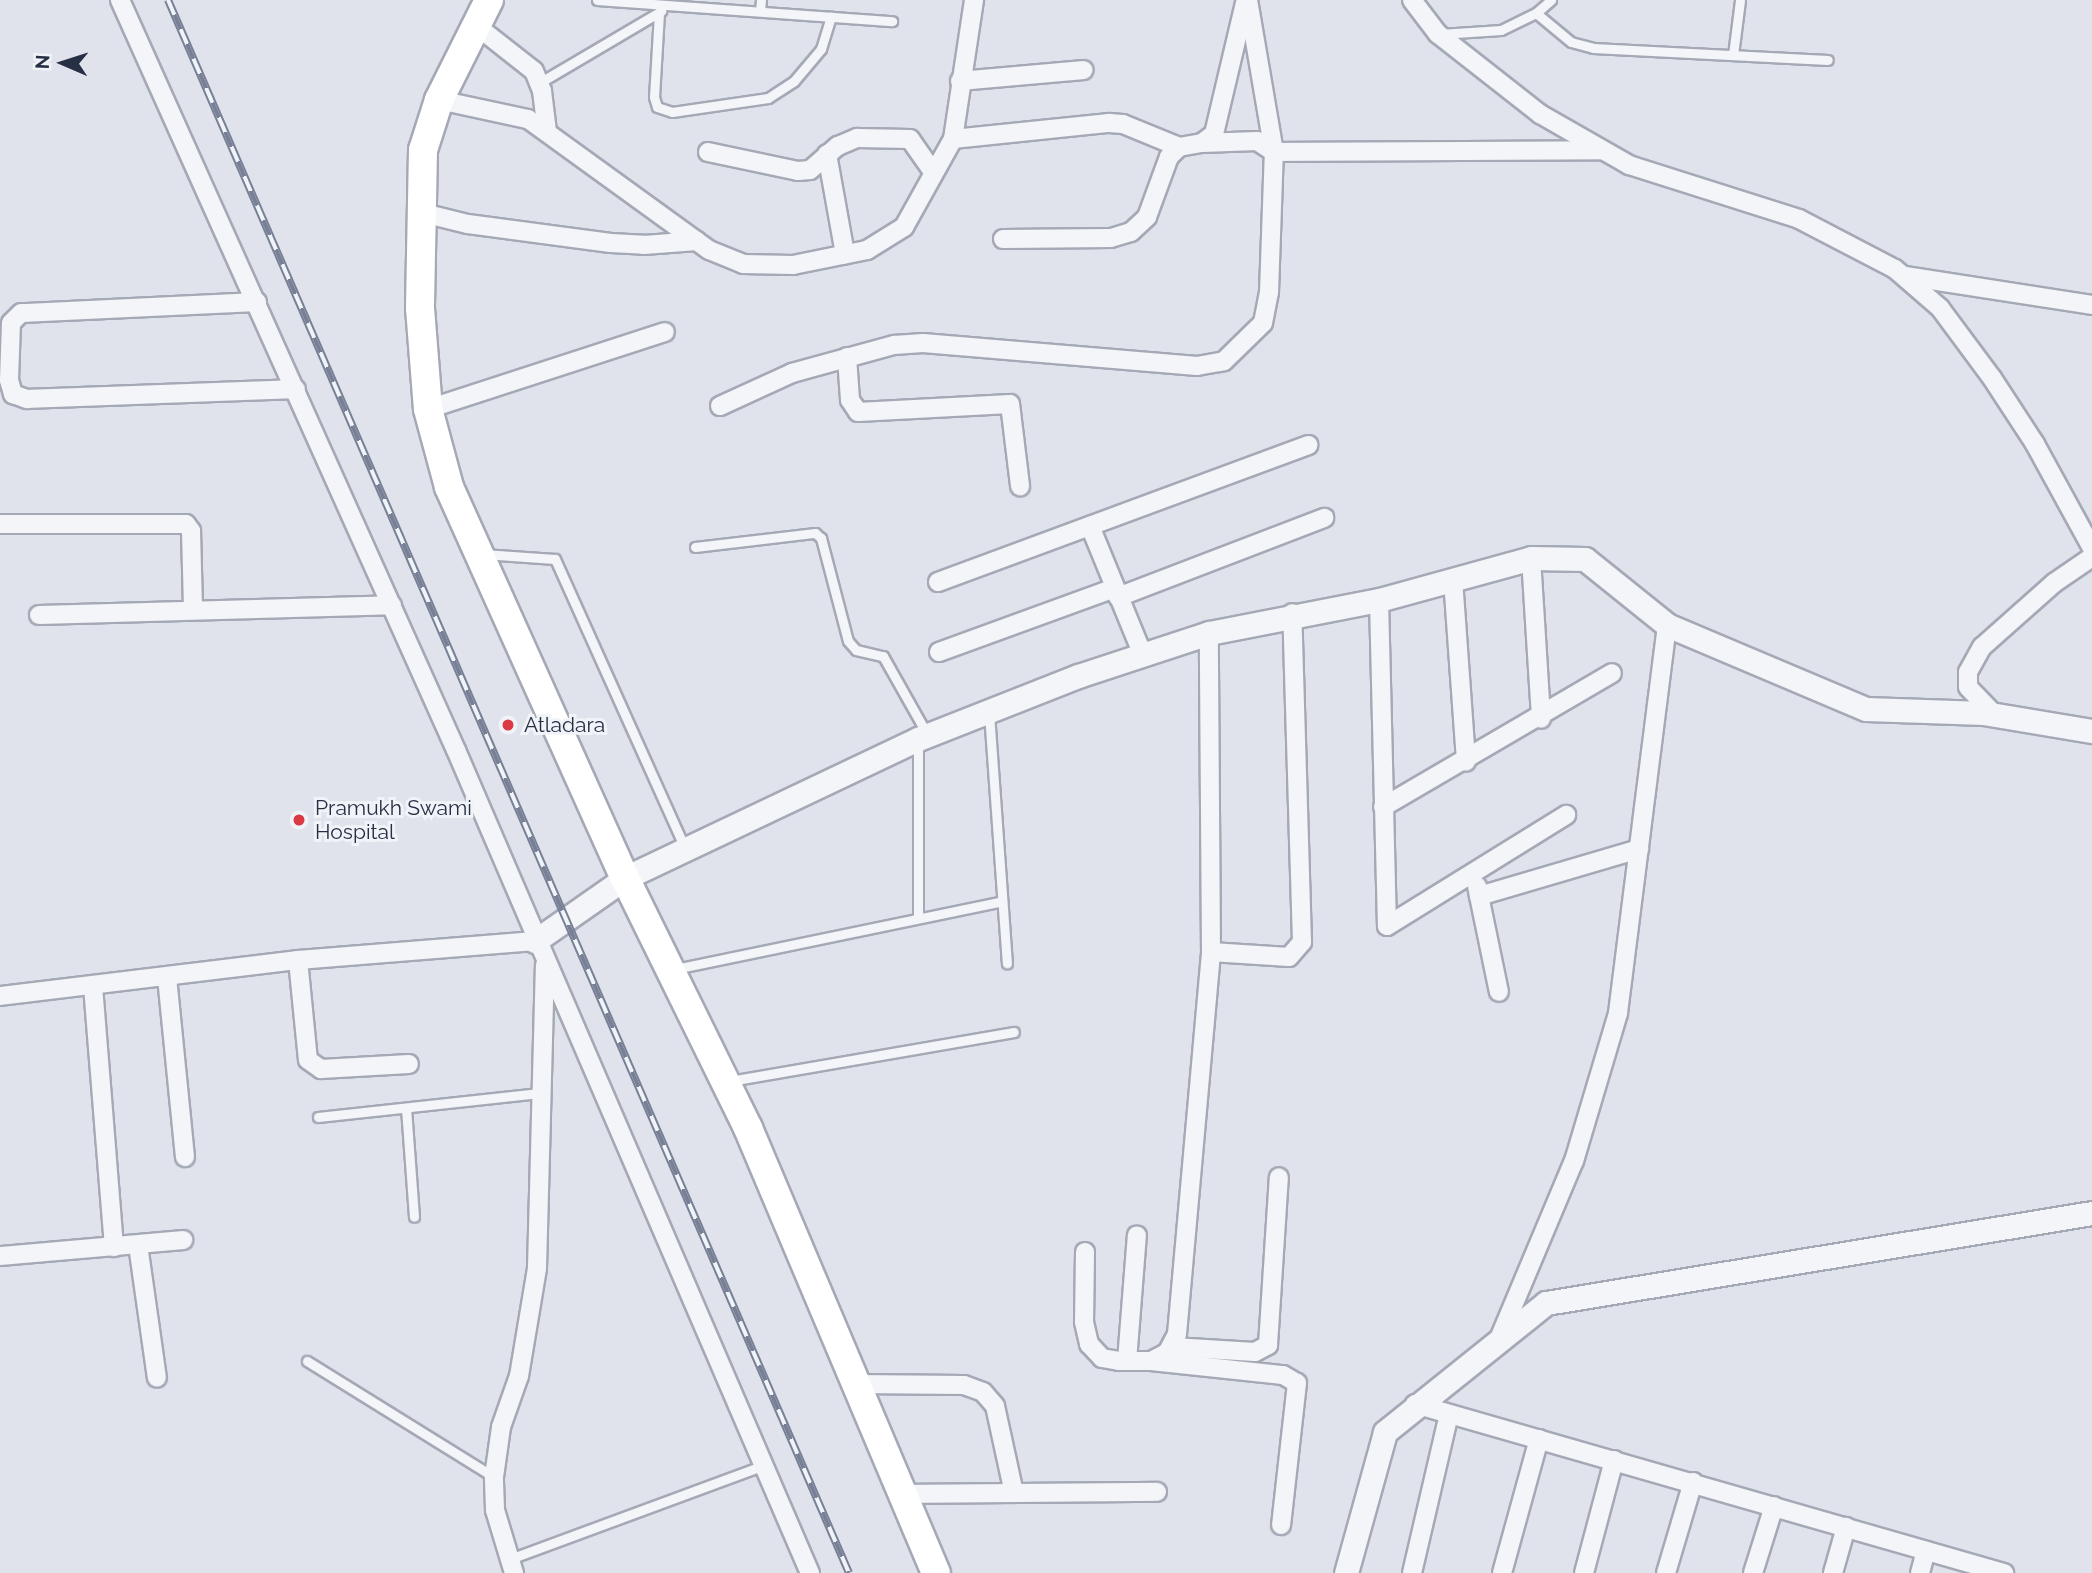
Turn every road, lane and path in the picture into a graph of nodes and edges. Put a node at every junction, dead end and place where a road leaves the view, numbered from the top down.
1 (120, 0) edge
2 (597, 0) edge
3 (761, 0) edge
4 (974, 0) edge
5 (1247, 0) edge
6 (1412, 0) edge
7 (1551, 0) edge
8 (1740, 0) edge
9 (636, 1) edge
10 (672, 5) junction
11 (484, 8) edge
12 (760, 11) junction
13 (659, 13) junction
14 (1536, 13) junction
15 (831, 17) junction
16 (892, 21) dead end
17 (1438, 34) junction
18 (1733, 55) junction
19 (1828, 60) dead end
20 (1084, 70) dead end
21 (960, 80) junction
22 (539, 83) junction
23 (439, 100) junction
24 (547, 130) junction
25 (953, 139) junction
26 (1202, 143) junction
27 (1179, 147) junction
28 (1602, 150) junction
29 (708, 152) dead end
30 (1274, 152) junction
31 (827, 155) junction
32 (932, 170) junction
33 (419, 212) junction
34 (1003, 239) dead end
35 (697, 240) junction
36 (845, 254) junction
37 (1904, 276) junction
38 (257, 302) junction
39 (2092, 305) edge
40 (665, 332) dead end
41 (847, 357) junction
42 (296, 389) junction
43 (720, 406) dead end
44 (428, 409) junction
45 (1308, 444) dead end
46 (1020, 486) dead end
47 (1324, 518) dead end
48 (0, 524) edge
49 (1090, 526) junction
50 (695, 547) dead end
51 (2092, 548) edge
52 (480, 554) junction
53 (2092, 557) edge
54 (1531, 558) junction
55 (1453, 579) junction
56 (938, 582) dead end
57 (1117, 593) junction
58 (1379, 600) junction
59 (392, 605) junction
60 (193, 607) junction
61 (1292, 613) junction
62 (40, 615) dead end
63 (1667, 625) junction
64 (1209, 633) junction
65 (939, 652) dead end
66 (1142, 653) junction
67 (1612, 673) dead end
68 (989, 712) junction
69 (1994, 715) junction
70 (1541, 719) junction
71 (2092, 731) edge
72 (923, 737) junction
73 (1466, 762) junction
74 (1383, 807) junction
75 (1566, 815) dead end
76 (685, 849) junction
77 (1639, 849) junction
78 (1474, 872) junction
79 (625, 878) junction
80 (1479, 895) junction
81 (1002, 901) junction
82 (918, 918) junction
83 (540, 951) junction
84 (1211, 952) junction
85 (298, 960) junction
86 (1007, 963) dead end
87 (670, 970) junction
88 (167, 977) junction
89 (93, 986) junction
90 (1499, 992) dead end
91 (0, 996) edge
92 (1014, 1032) dead end
93 (409, 1064) dead end
94 (725, 1082) junction
95 (540, 1093) junction
96 (406, 1108) junction
97 (318, 1117) dead end
98 (185, 1157) dead end
99 (1279, 1177) dead end
100 (2092, 1213) edge
101 (414, 1217) dead end
102 (1137, 1235) dead end
103 (183, 1240) dead end
104 (138, 1244) junction
105 (114, 1247) junction
106 (1085, 1252) dead end
107 (0, 1256) edge
108 (1499, 1339) junction
109 (1173, 1348) junction
110 (307, 1361) dead end
111 (1127, 1361) junction
112 (1151, 1362) junction
113 (157, 1378) dead end
114 (856, 1384) junction
115 (1415, 1404) junction
116 (1449, 1414) junction
117 (1539, 1439) junction
118 (1614, 1460) junction
119 (764, 1465) junction
120 (495, 1477) junction
121 (1693, 1482) junction
122 (1157, 1492) dead end
123 (1014, 1493) junction
124 (903, 1494) junction
125 (1774, 1506) junction
126 (1281, 1525) dead end
127 (1846, 1527) junction
128 (1926, 1551) junction
129 (512, 1566) edge
130 (2000, 1572) edge
131 (810, 1573) edge
132 (936, 1573) edge
133 (1346, 1573) edge
134 (1412, 1573) edge
135 (1502, 1573) edge
136 (1584, 1573) edge
137 (1666, 1573) edge
138 (1754, 1573) edge
139 (1833, 1573) edge
140 (1920, 1573) edge

1 - 38 street
2 - 9 lane
3 - 12 lane
4 - 21 street
5 - 26 street
5 - 30 street
6 - 17 street
7 - 14 lane
8 - 18 lane
9 - 10 lane
10 - 12 lane
10 - 13 lane
11 - 22 street
11 - 23 main road
12 - 15 lane
13 - 15 lane
13 - 22 lane
14 - 17 lane
14 - 18 lane
15 - 16 lane
17 - 28 street
18 - 19 lane
20 - 21 street
21 - 25 street
22 - 24 street
23 - 24 street
23 - 33 main road
24 - 35 street
25 - 27 street
25 - 32 street
26 - 27 street
26 - 30 street
27 - 34 street
28 - 30 street
28 - 37 street
29 - 31 street
30 - 41 street
31 - 32 street
31 - 36 street
32 - 36 street
33 - 35 street
33 - 44 main road
35 - 36 street
37 - 39 street
37 - 51 street
38 - 42 street
38 - 42 street
40 - 44 street
41 - 43 street
41 - 46 street
42 - 59 street
44 - 52 main road
45 - 49 street
47 - 57 street
48 - 60 street
49 - 56 street
49 - 57 street
50 - 72 lane
52 - 76 lane
52 - 79 main road
53 - 69 street
54 - 55 street
54 - 63 street
54 - 70 street
55 - 58 street
55 - 73 street
57 - 65 street
57 - 66 street
58 - 61 street
58 - 74 street
59 - 60 street
59 - 83 street
60 - 62 street
61 - 64 street
61 - 84 street
63 - 69 street
63 - 77 street
64 - 66 street
64 - 84 street
66 - 68 street
67 - 70 street
68 - 72 street
68 - 81 lane
69 - 71 street
70 - 73 street
72 - 76 street
72 - 82 lane
73 - 74 street
74 - 78 street
75 - 78 street
76 - 79 street
77 - 80 street
77 - 108 street
78 - 80 street
79 - 83 street
79 - 87 main road
80 - 90 street
81 - 82 lane
81 - 86 lane
82 - 87 lane
83 - 85 street
83 - 95 street
83 - 119 street
84 - 109 street
85 - 88 street
85 - 93 street
87 - 94 main road
88 - 89 street
88 - 98 street
89 - 91 street
89 - 105 street
92 - 94 lane
94 - 114 main road
95 - 96 lane
95 - 120 street
96 - 97 lane
96 - 101 lane
99 - 109 street
100 - 108 street
102 - 111 street
103 - 104 street
104 - 105 street
104 - 113 street
105 - 107 street
106 - 111 street
108 - 115 street
109 - 112 street
110 - 120 lane
111 - 112 street
112 - 126 street
114 - 123 street
114 - 124 main road
115 - 116 street
115 - 133 street
116 - 117 street
116 - 134 street
117 - 118 street
117 - 135 street
118 - 121 street
118 - 136 street
119 - 129 lane
119 - 131 street
120 - 129 street
121 - 125 street
121 - 137 street
122 - 123 street
123 - 124 street
124 - 132 main road
125 - 127 street
125 - 138 street
127 - 128 street
127 - 139 street
128 - 130 street
128 - 140 street

